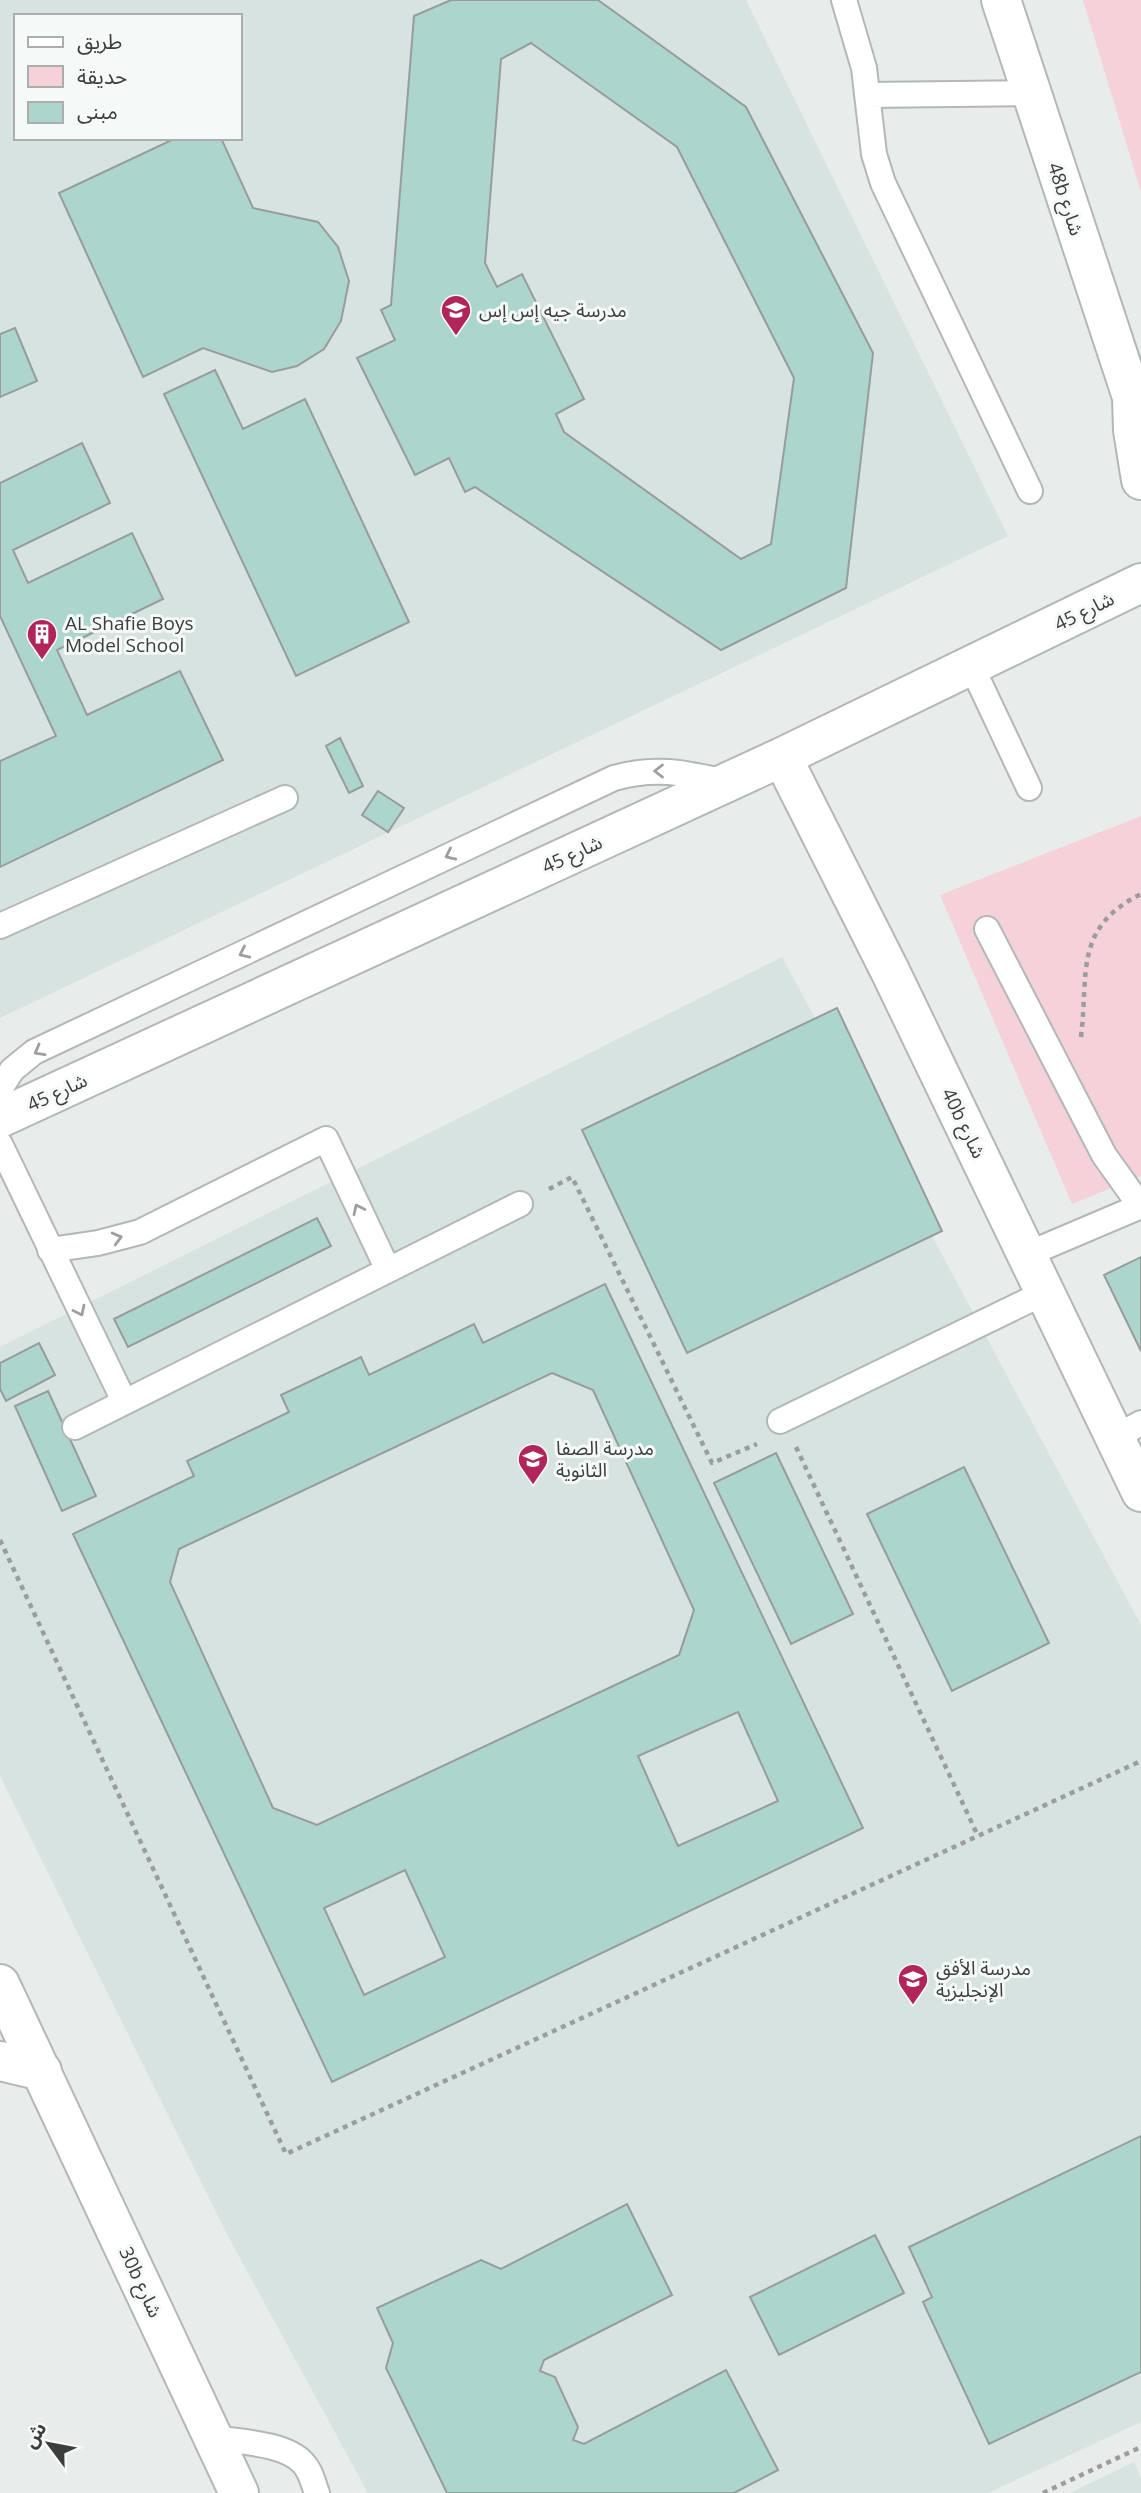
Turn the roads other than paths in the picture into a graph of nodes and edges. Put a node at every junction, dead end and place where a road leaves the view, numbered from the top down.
1 (844, 0) edge
2 (1001, 0) edge
3 (1031, 93) junction
4 (867, 94) junction
5 (1136, 404) edge
6 (1141, 480) edge
7 (1030, 491) dead end
8 (1141, 583) edge
9 (971, 665) junction
10 (782, 757) junction
11 (726, 782) junction
12 (1029, 788) dead end
13 (285, 798) dead end
14 (0, 926) edge
15 (988, 929) dead end
16 (0, 1089) edge
17 (0, 1118) edge
18 (0, 1144) edge
19 (520, 1205) road end
20 (1141, 1206) edge
21 (50, 1250) junction
22 (1028, 1254) junction
23 (388, 1270) junction
24 (1046, 1293) junction
25 (124, 1401) junction
26 (780, 1421) dead end
27 (75, 1426) dead end
28 (1128, 1430) edge
29 (1141, 1492) edge
30 (0, 1984) edge
31 (0, 2061) edge
32 (42, 2071) junction
33 (214, 2438) junction
34 (239, 2493) edge
35 (317, 2493) edge

1 - 4 lane
2 - 3 street, 48b شارع
3 - 4 lane
3 - 5 street, 48b شارع
4 - 7 lane
5 - 6 street, 48b شارع
8 - 9 street, شارع 45
9 - 10 street, شارع 45
9 - 12 lane
10 - 11 street, شارع 45
10 - 22 street, 40b شارع
11 -> 16 lane
11 - 17 street, شارع 45
13 - 14 lane
15 - 20 lane
18 - 21 lane
19 - 23 lane
20 - 22 lane
21 - 23 lane
21 -> 25 lane
22 - 24 street, 40b شارع
23 - 25 lane
24 - 26 lane
24 - 28 street, 40b شارع
25 - 27 lane
28 - 29 street, 40b شارع
30 - 32 street, 30b شارع
31 - 32 street
32 - 33 street, 30b شارع
33 - 34 street, 30b شارع
33 - 35 lane

